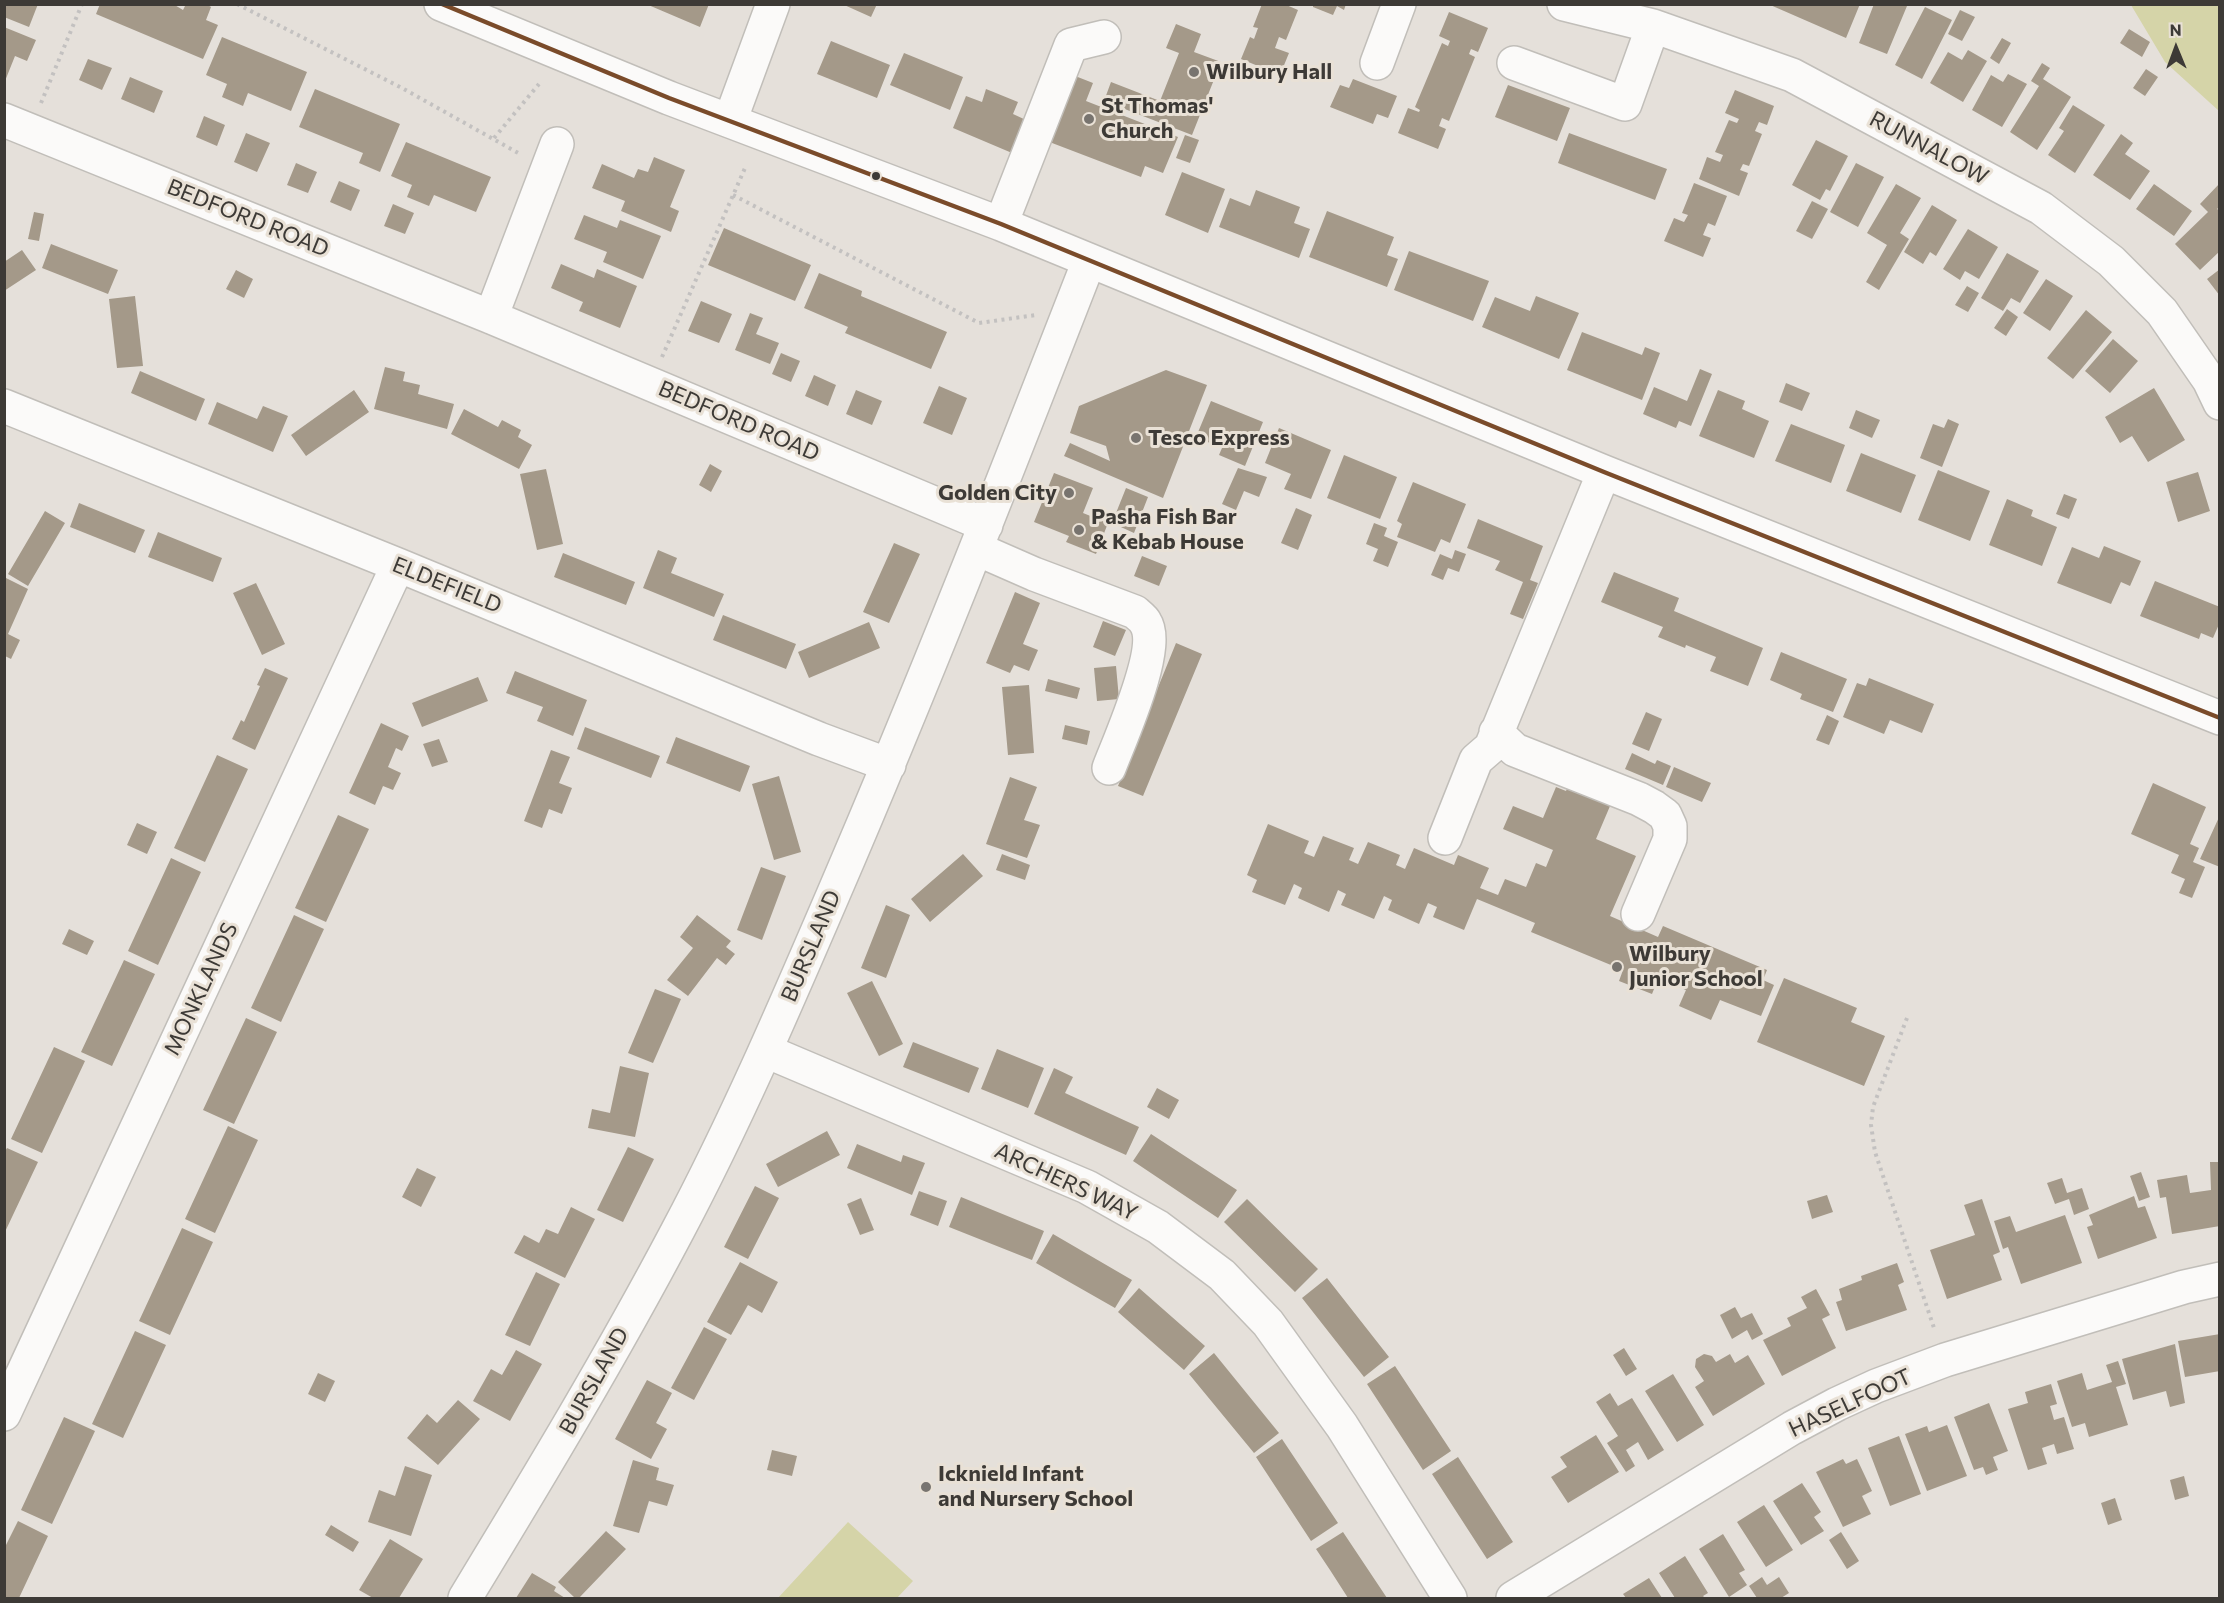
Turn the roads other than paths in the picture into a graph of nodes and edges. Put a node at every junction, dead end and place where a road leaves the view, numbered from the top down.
1 (441, 4) edge
2 (773, 4) edge
3 (1399, 4) edge
4 (1564, 4) edge
5 (1653, 26) junction
6 (1104, 38) dead end
7 (1377, 63) dead end
8 (1514, 63) dead end
9 (730, 121) junction
10 (17, 125) edge
11 (552, 157) road end
12 (1001, 224) junction
13 (1089, 261) junction
14 (491, 317) junction
15 (2220, 403) edge
16 (7, 416) edge
17 (1604, 472) junction
18 (982, 537) junction
19 (398, 565) junction
20 (2220, 718) edge
21 (1496, 732) junction
22 (889, 765) junction
23 (1109, 768) dead end
24 (1445, 838) dead end
25 (1638, 914) dead end
26 (766, 1051) junction
27 (2220, 1279) edge
28 (4, 1414) edge
29 (465, 1599) edge
30 (1450, 1599) edge
31 (1513, 1599) edge

1 - 9 street
2 - 9 street
3 - 7 street
4 - 5 street, RUNNALOW
5 - 8 street
5 - 15 street, RUNNALOW
6 - 12 street
9 - 12 street
10 - 14 street, BEDFORD ROAD
11 - 14 street
12 - 13 street
13 - 17 street
13 - 18 street, BURSLAND
14 - 18 street, BEDFORD ROAD
16 - 19 street, ELDEFIELD
17 - 20 street
17 - 21 street
18 - 22 street, BURSLAND
18 - 23 street, BEDFORD ROAD
19 - 22 street, ELDEFIELD
19 - 28 street, MONKLANDS
21 - 24 street
21 - 25 street
22 - 26 street, BURSLAND
26 - 29 street, BURSLAND
26 - 30 street, ARCHERS WAY
27 - 31 street, HASELFOOT

